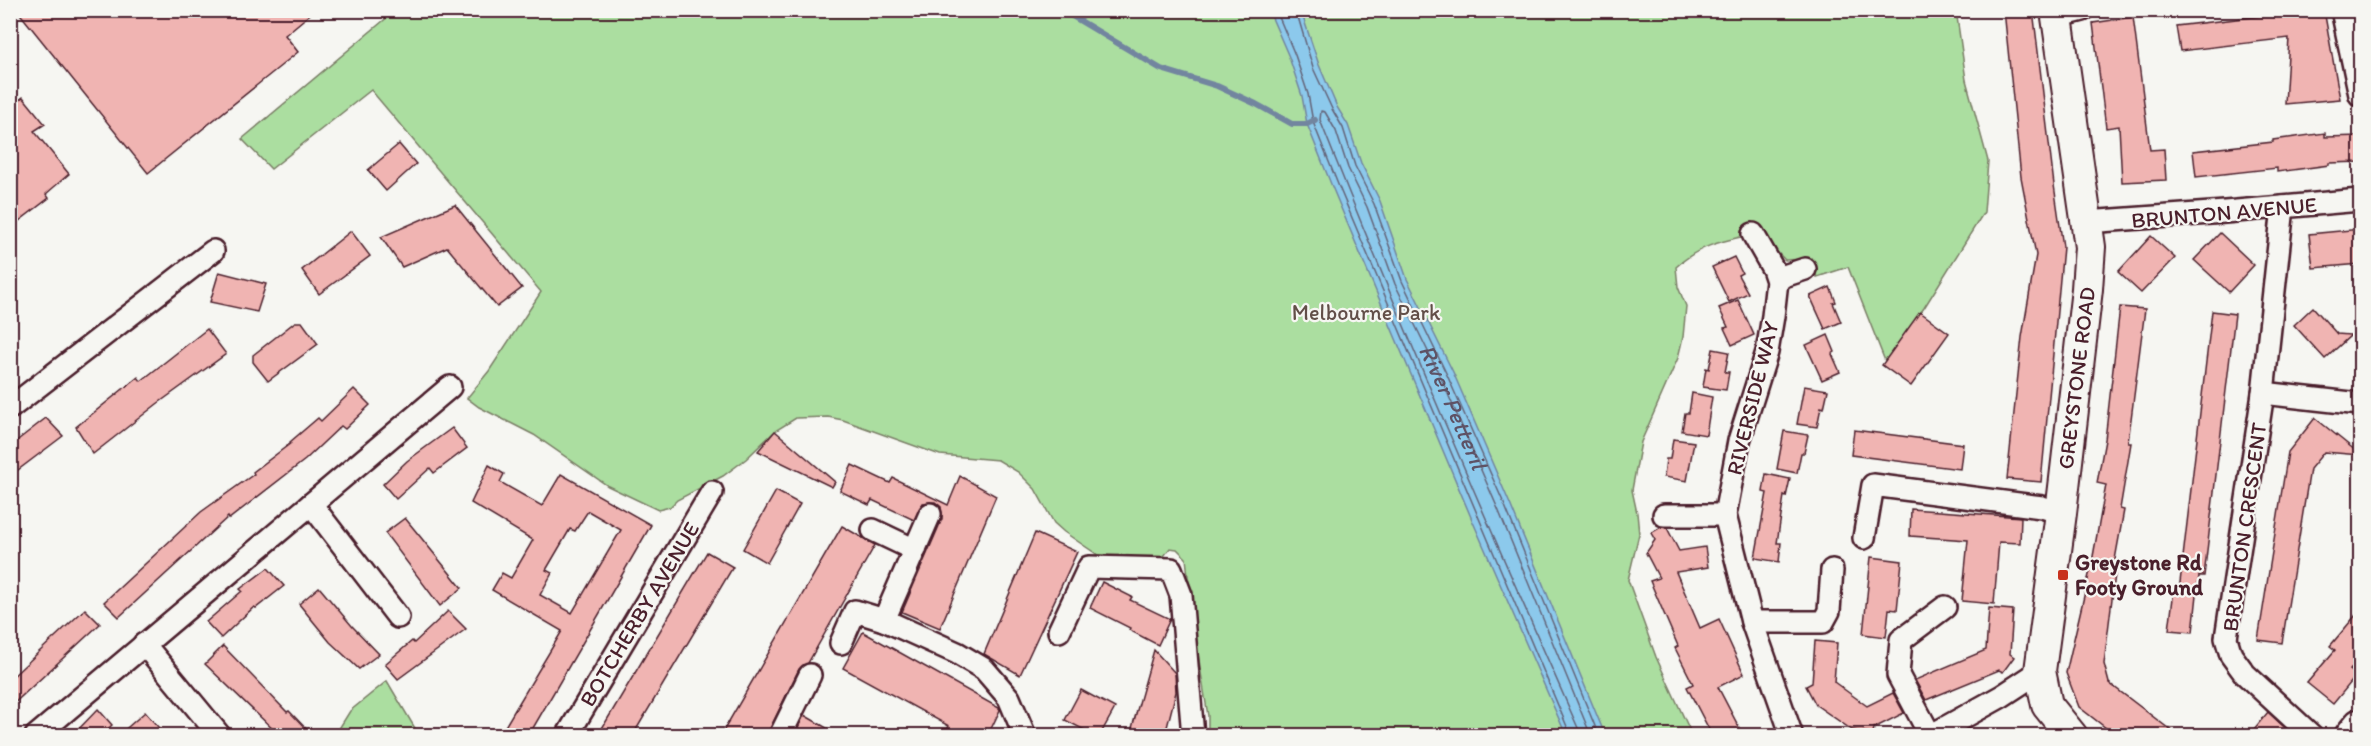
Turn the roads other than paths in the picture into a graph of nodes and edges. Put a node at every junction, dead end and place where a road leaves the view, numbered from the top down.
1 (2342, 10) edge
2 (2065, 13) edge
3 (2361, 95) edge
4 (2361, 200) edge
5 (2283, 207) junction
6 (2086, 222) junction
7 (1754, 234) dead end
8 (213, 251) dead end
9 (1804, 269) dead end
10 (1777, 281) junction
11 (450, 387) dead end
12 (2263, 393) junction
13 (2361, 404) edge
14 (10, 408) edge
15 (712, 492) dead end
16 (311, 504) junction
17 (2061, 513) junction
18 (930, 514) dead end
19 (1664, 515) dead end
20 (1725, 515) junction
21 (873, 530) dead end
22 (1864, 538) dead end
23 (915, 550) junction
24 (1832, 570) dead end
25 (1945, 607) dead end
26 (398, 617) dead end
27 (884, 620) junction
28 (1752, 622) junction
29 (1059, 631) dead end
30 (841, 643) dead end
31 (144, 644) junction
32 (2040, 672) junction
33 (810, 675) dead end
34 (2361, 726) edge
35 (36, 735) edge
36 (220, 735) edge
37 (567, 735) edge
38 (780, 735) edge
39 (1025, 735) edge
40 (1193, 735) edge
41 (1792, 735) edge
42 (1930, 735) edge
43 (2072, 735) edge
44 (2312, 735) edge
45 (2352, 735) edge

1 - 3 street
2 - 6 street, GREYSTONE ROAD
4 - 5 street, BRUNTON AVENUE
5 - 6 street, BRUNTON AVENUE
5 - 12 street, BRUNTON CRESCENT
6 - 17 street, GREYSTONE ROAD
7 - 10 street
8 - 14 street
9 - 10 street
10 - 20 street, RIVERSIDE WAY
11 - 16 street
12 - 13 street, BRUNTON CRESCENT
12 - 44 street, BRUNTON CRESCENT
15 - 37 street, BOTCHERBY AVENUE
16 - 26 street
16 - 31 street
17 - 22 street
17 - 32 street, GREYSTONE ROAD
18 - 23 street
19 - 20 street
20 - 28 street, RIVERSIDE WAY
21 - 23 street
23 - 27 street
24 - 28 street
25 - 42 street
27 - 30 street
27 - 39 street
28 - 41 street, RIVERSIDE WAY
29 - 40 street
31 - 35 street
31 - 36 street
32 - 42 street
32 - 43 street, GREYSTONE ROAD
33 - 38 street
34 - 45 main road

